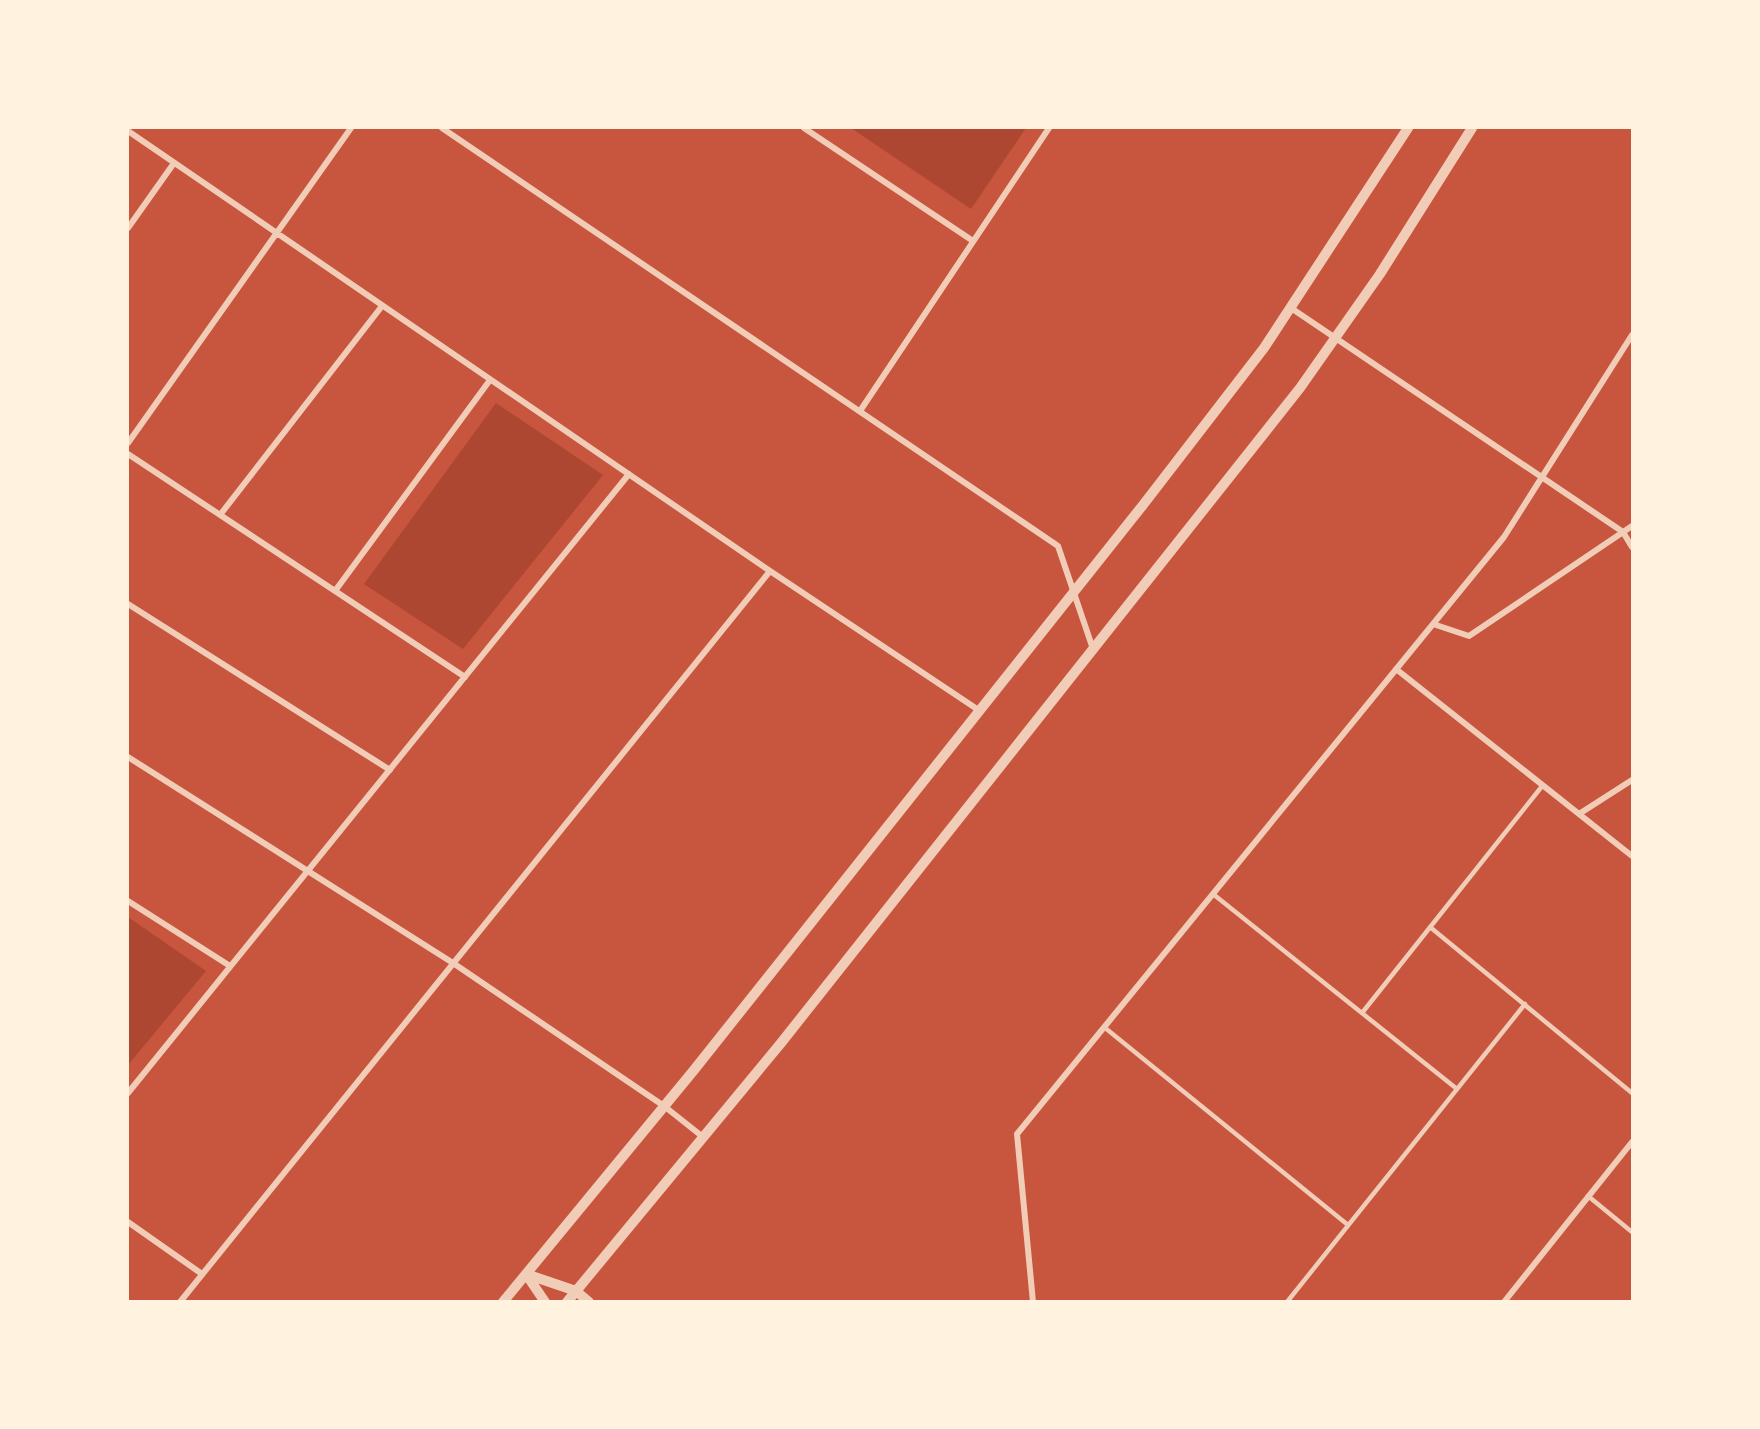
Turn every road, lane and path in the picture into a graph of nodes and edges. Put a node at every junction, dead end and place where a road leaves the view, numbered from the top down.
1 (351, 128) edge
2 (442, 128) edge
3 (804, 128) edge
4 (1049, 128) edge
5 (1408, 128) edge
6 (1472, 128) edge
7 (128, 131) edge
8 (174, 163) junction
9 (128, 228) edge
10 (277, 233) junction
11 (973, 241) junction
12 (382, 306) junction
13 (1291, 308) junction
14 (1632, 336) edge
15 (1335, 338) junction
16 (490, 380) junction
17 (860, 411) junction
18 (128, 443) edge
19 (128, 454) edge
20 (629, 474) junction
21 (1542, 477) junction
22 (220, 515) junction
23 (1632, 526) edge
24 (1623, 532) junction
25 (1632, 547) edge
26 (770, 571) junction
27 (335, 591) junction
28 (1075, 591) junction
29 (128, 604) edge
30 (1433, 624) junction
31 (1093, 650) junction
32 (1396, 669) junction
33 (465, 677) junction
34 (980, 711) junction
35 (128, 758) edge
36 (390, 770) junction
37 (1632, 780) edge
38 (1543, 785) junction
39 (1578, 814) junction
40 (1632, 856) edge
41 (307, 871) junction
42 (1213, 894) junction
43 (128, 902) edge
44 (1430, 927) junction
45 (453, 963) junction
46 (230, 966) junction
47 (1525, 1004) junction
48 (1362, 1013) junction
49 (1104, 1027) junction
50 (1457, 1089) junction
51 (1632, 1092) edge
52 (128, 1093) edge
53 (664, 1106) junction
54 (703, 1137) junction
55 (1632, 1142) edge
56 (1588, 1196) junction
57 (128, 1222) edge
58 (1348, 1225) junction
59 (1632, 1232) edge
60 (202, 1274) junction
61 (526, 1274) junction
62 (576, 1292) junction
63 (180, 1302) edge
64 (504, 1302) edge
65 (545, 1302) edge
66 (567, 1302) edge
67 (588, 1302) edge
68 (1033, 1302) edge
69 (1287, 1302) edge
70 (1504, 1302) edge

1 - 10 street
2 - 17 street
3 - 11 street
4 - 11 street
5 - 13 street
6 - 15 street
7 - 8 street
8 - 9 street
8 - 10 street
10 - 12 street
10 - 18 street
11 - 17 street
12 - 16 street
12 - 22 street
13 - 15 street
13 - 28 street
14 - 21 street
15 - 21 street
15 - 31 street
16 - 20 street
16 - 27 street
17 - 28 street
19 - 22 street
20 - 26 street
20 - 33 street
21 - 24 street
21 - 30 street
22 - 27 street
23 - 24 street
24 - 25 street
24 - 30 street
26 - 34 street
26 - 45 street
27 - 33 street
28 - 31 street
28 - 34 street
29 - 36 street
30 - 32 street
31 - 54 street
32 - 38 street
32 - 42 street
33 - 36 street
34 - 53 street
35 - 41 street
36 - 41 street
37 - 39 street
38 - 39 street
38 - 44 lane
39 - 40 street
41 - 45 street
41 - 46 street
42 - 48 lane
42 - 49 street
43 - 46 street
44 - 47 lane
44 - 48 lane
45 - 53 street
45 - 60 street
46 - 52 street
47 - 50 lane
47 - 51 lane
48 - 50 lane
49 - 58 lane
49 - 68 street
50 - 58 lane
53 - 54 street
53 - 61 street
54 - 62 street
55 - 56 street
56 - 59 lane
56 - 70 street
57 - 60 street
58 - 69 lane
60 - 63 street
61 - 62 street
61 - 64 street
61 - 65 street
62 - 66 street
62 - 67 street

